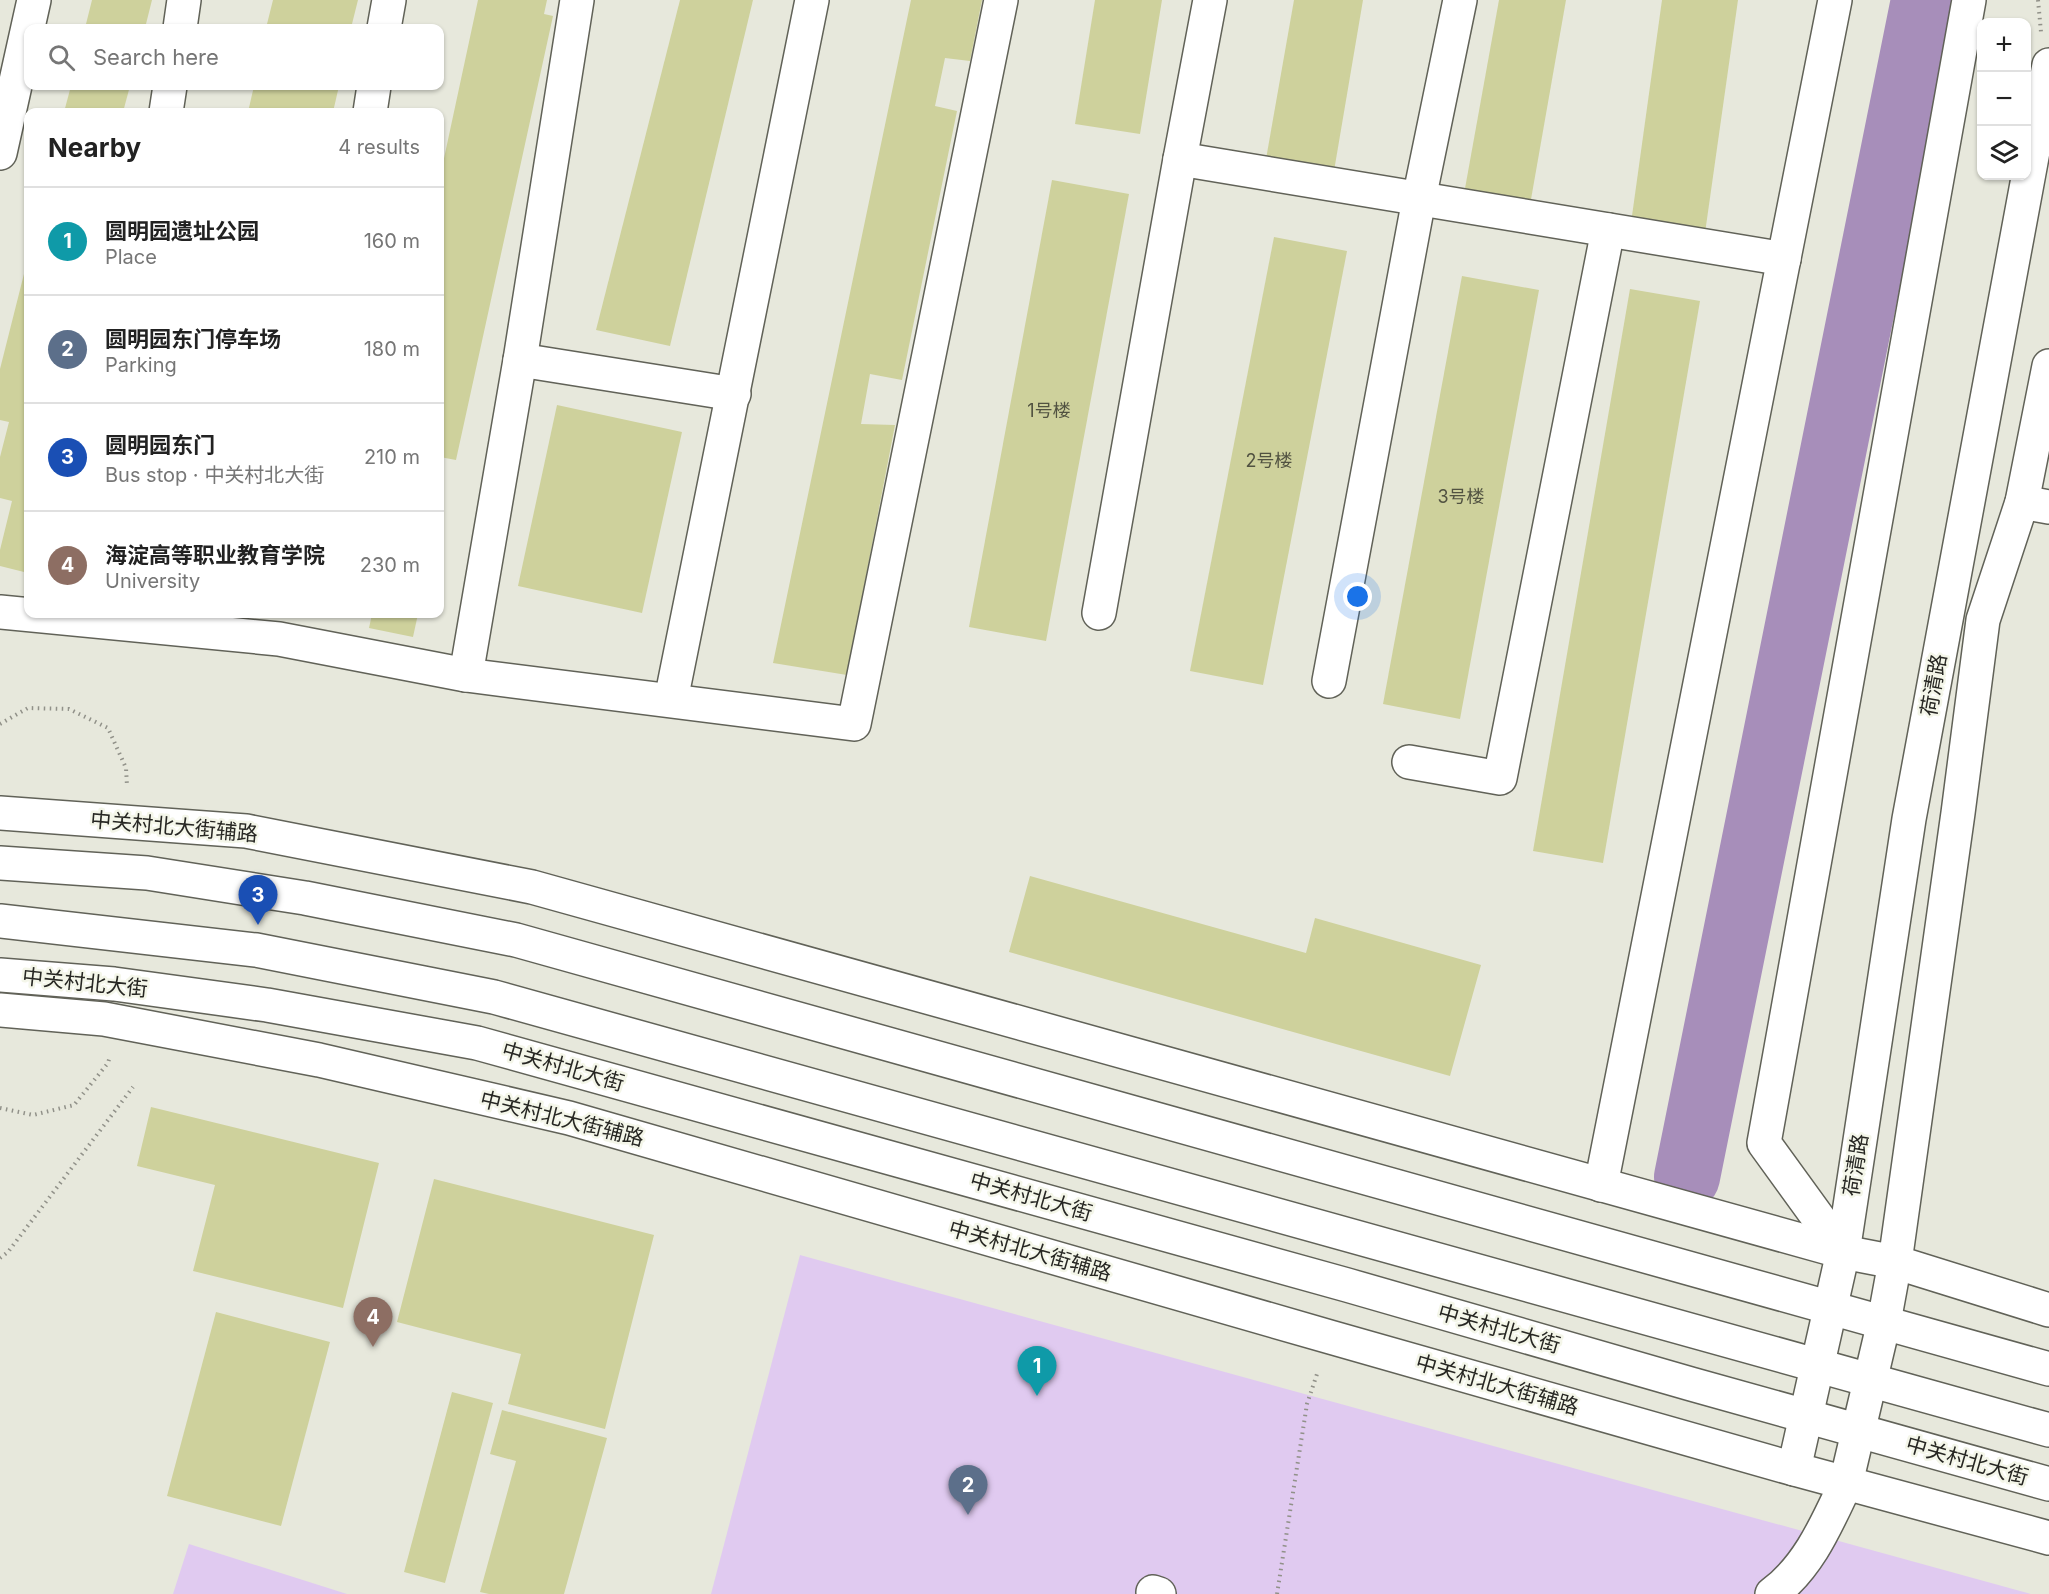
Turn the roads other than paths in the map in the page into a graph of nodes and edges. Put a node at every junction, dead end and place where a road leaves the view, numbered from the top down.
1 (34, 0) edge
2 (184, 0) edge
3 (389, 0) edge
4 (577, 0) edge
5 (812, 0) edge
6 (1001, 0) edge
7 (1210, 0) edge
8 (1460, 0) edge
9 (1835, 0) edge
10 (1969, 0) edge
11 (29, 24) edge
12 (181, 24) edge
13 (385, 24) edge
14 (24, 45) edge
15 (2049, 65) edge
16 (169, 90) edge
17 (374, 90) edge
18 (167, 108) edge
19 (371, 108) edge
20 (0, 153) edge
21 (1180, 159) junction
22 (1419, 199) junction
23 (1608, 230) junction
24 (1784, 259) junction
25 (520, 360) junction
26 (2049, 366) edge
27 (734, 394) junction
28 (2036, 505) edge
29 (0, 612) edge
30 (24, 613) edge
31 (1099, 613) dead end
32 (104, 618) edge
33 (282, 626) edge
34 (466, 675) junction
35 (1329, 681) dead end
36 (671, 700) junction
37 (1409, 762) dead end
38 (0, 813) edge
39 (0, 863) edge
40 (0, 921) edge
41 (0, 975) edge
42 (0, 1010) edge
43 (1601, 1185) junction
44 (1843, 1252) junction
45 (1895, 1262) junction
46 (1830, 1307) junction
47 (2049, 1310) edge
48 (1884, 1322) junction
49 (1817, 1364) junction
50 (2049, 1369) edge
51 (1870, 1379) junction
52 (1806, 1416) junction
53 (2049, 1430) edge
54 (1858, 1431) junction
55 (1794, 1469) junction
56 (1846, 1483) junction
57 (2049, 1484) edge
58 (2049, 1538) edge
59 (1772, 1594) edge

1 - 11 street
2 - 12 street
3 - 13 street
4 - 25 street
5 - 27 street
6 - 36 street
7 - 21 street
8 - 22 street
9 - 24 street
10 - 44 street
14 - 20 street
15 - 44 street, 荷清路
16 - 18 street
17 - 19 street
21 - 22 street
21 - 31 street
22 - 23 street
22 - 35 street
23 - 24 street
23 - 37 street
24 - 43 street
25 - 27 street
25 - 34 street
26 - 28 street, 荷清路
27 - 36 street
28 - 45 street, 荷清路
29 - 30 street
32 - 33 street
33 - 34 street
34 - 36 street
38 - 43 street, 中关村北大街辅路
39 - 46 street
40 - 49 street
41 - 52 street, 中关村北大街
42 - 55 street, 中关村北大街辅路
43 - 44 street, 中关村北大街辅路
44 - 45 street, 中关村北大街辅路
44 - 46 street, 荷清路
45 - 47 street, 中关村北大街辅路
45 - 48 street, 荷清路
46 - 48 street
46 - 49 street, 荷清路
48 - 50 street
48 - 51 street, 荷清路
49 - 51 street
49 - 52 street, 荷清路
51 - 53 street
51 - 54 street, 荷清路
52 - 54 street, 中关村北大街
52 - 55 street, 荷清路
54 - 56 street, 荷清路
54 - 57 street, 中关村北大街
55 - 56 street, 中关村北大街辅路
56 - 58 street, 中关村北大街辅路
56 - 59 street, 荷清路

